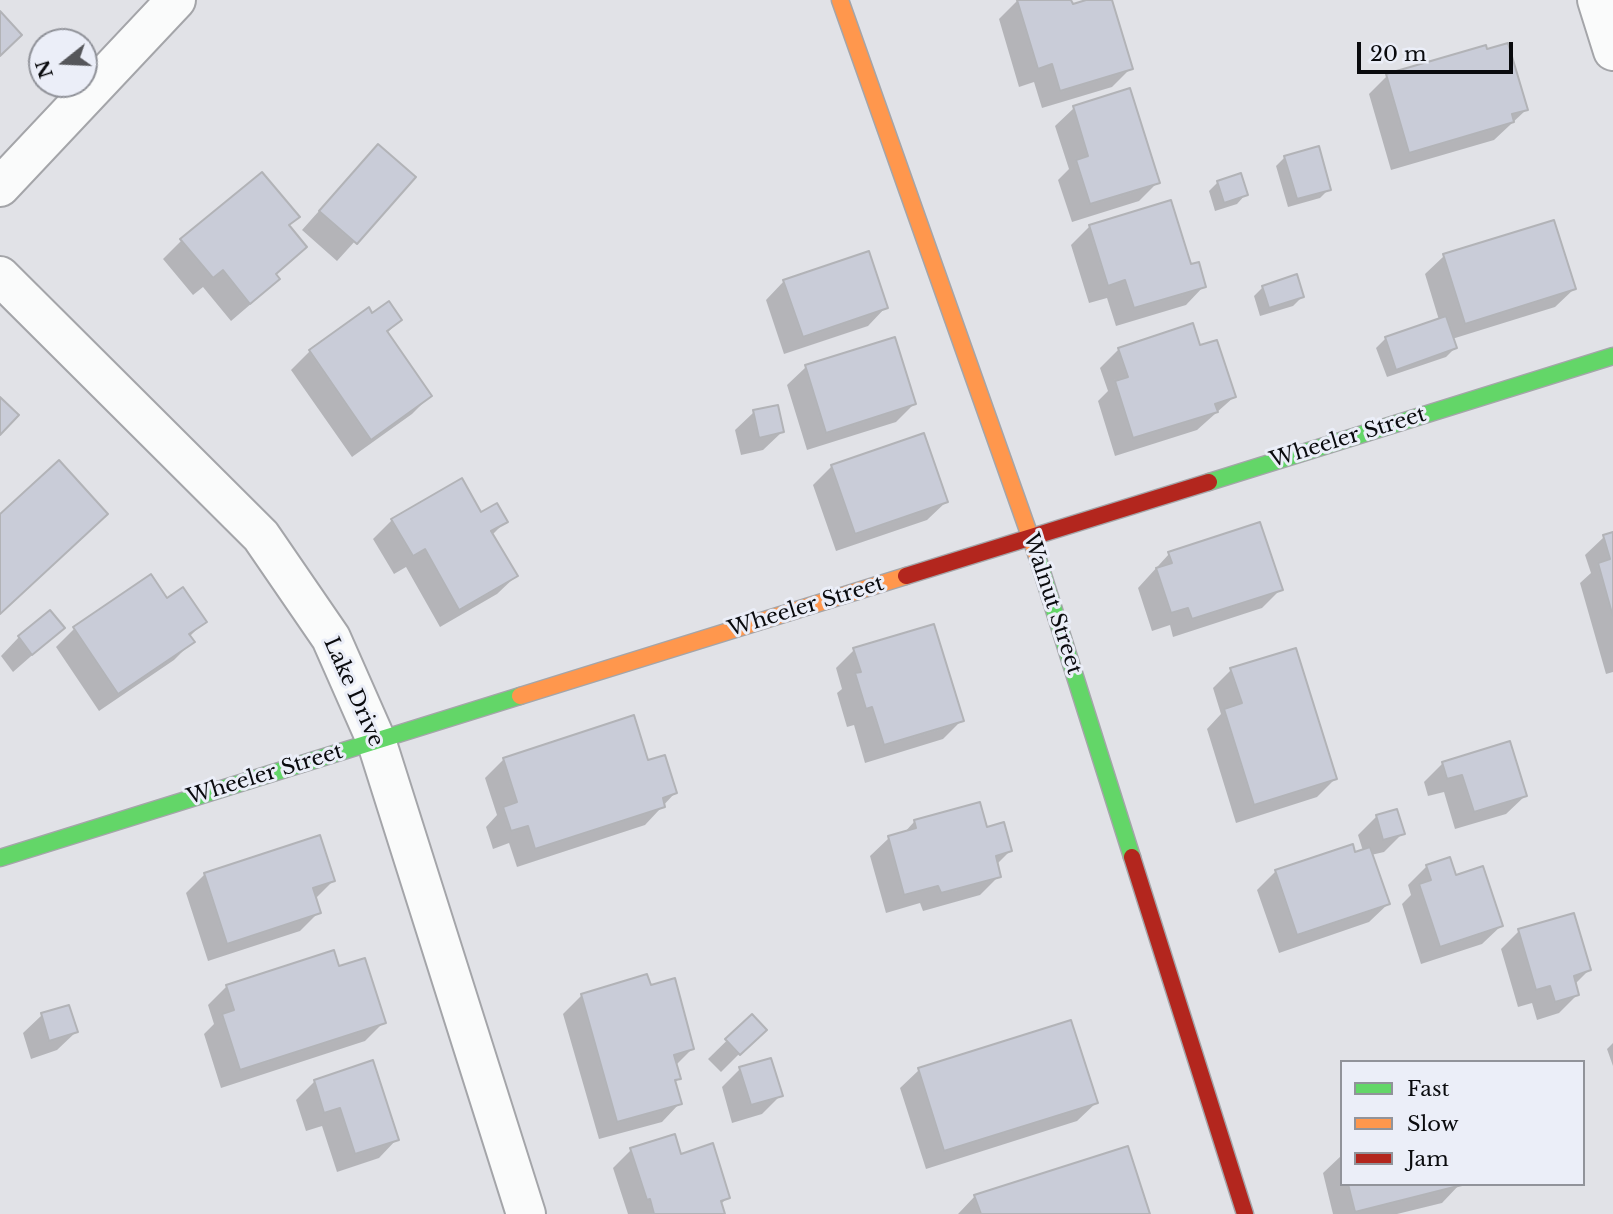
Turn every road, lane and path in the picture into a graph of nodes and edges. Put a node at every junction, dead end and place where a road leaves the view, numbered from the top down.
1 (840, 0) edge
2 (1597, 0) edge
3 (157, 6) edge
4 (1613, 51) edge
5 (0, 187) edge
6 (0, 276) edge
7 (1613, 356) edge
8 (1031, 537) junction
9 (376, 740) junction
10 (0, 858) edge
11 (526, 1214) edge
12 (1245, 1214) edge

1 - 8 street, Walnut Street
2 - 4 street
3 - 5 street
6 - 9 street, Lake Drive
7 - 8 street, Wheeler Street
8 - 9 street, Wheeler Street
8 - 12 street, Walnut Street
9 - 10 street, Wheeler Street
9 - 11 street, Lake Drive

